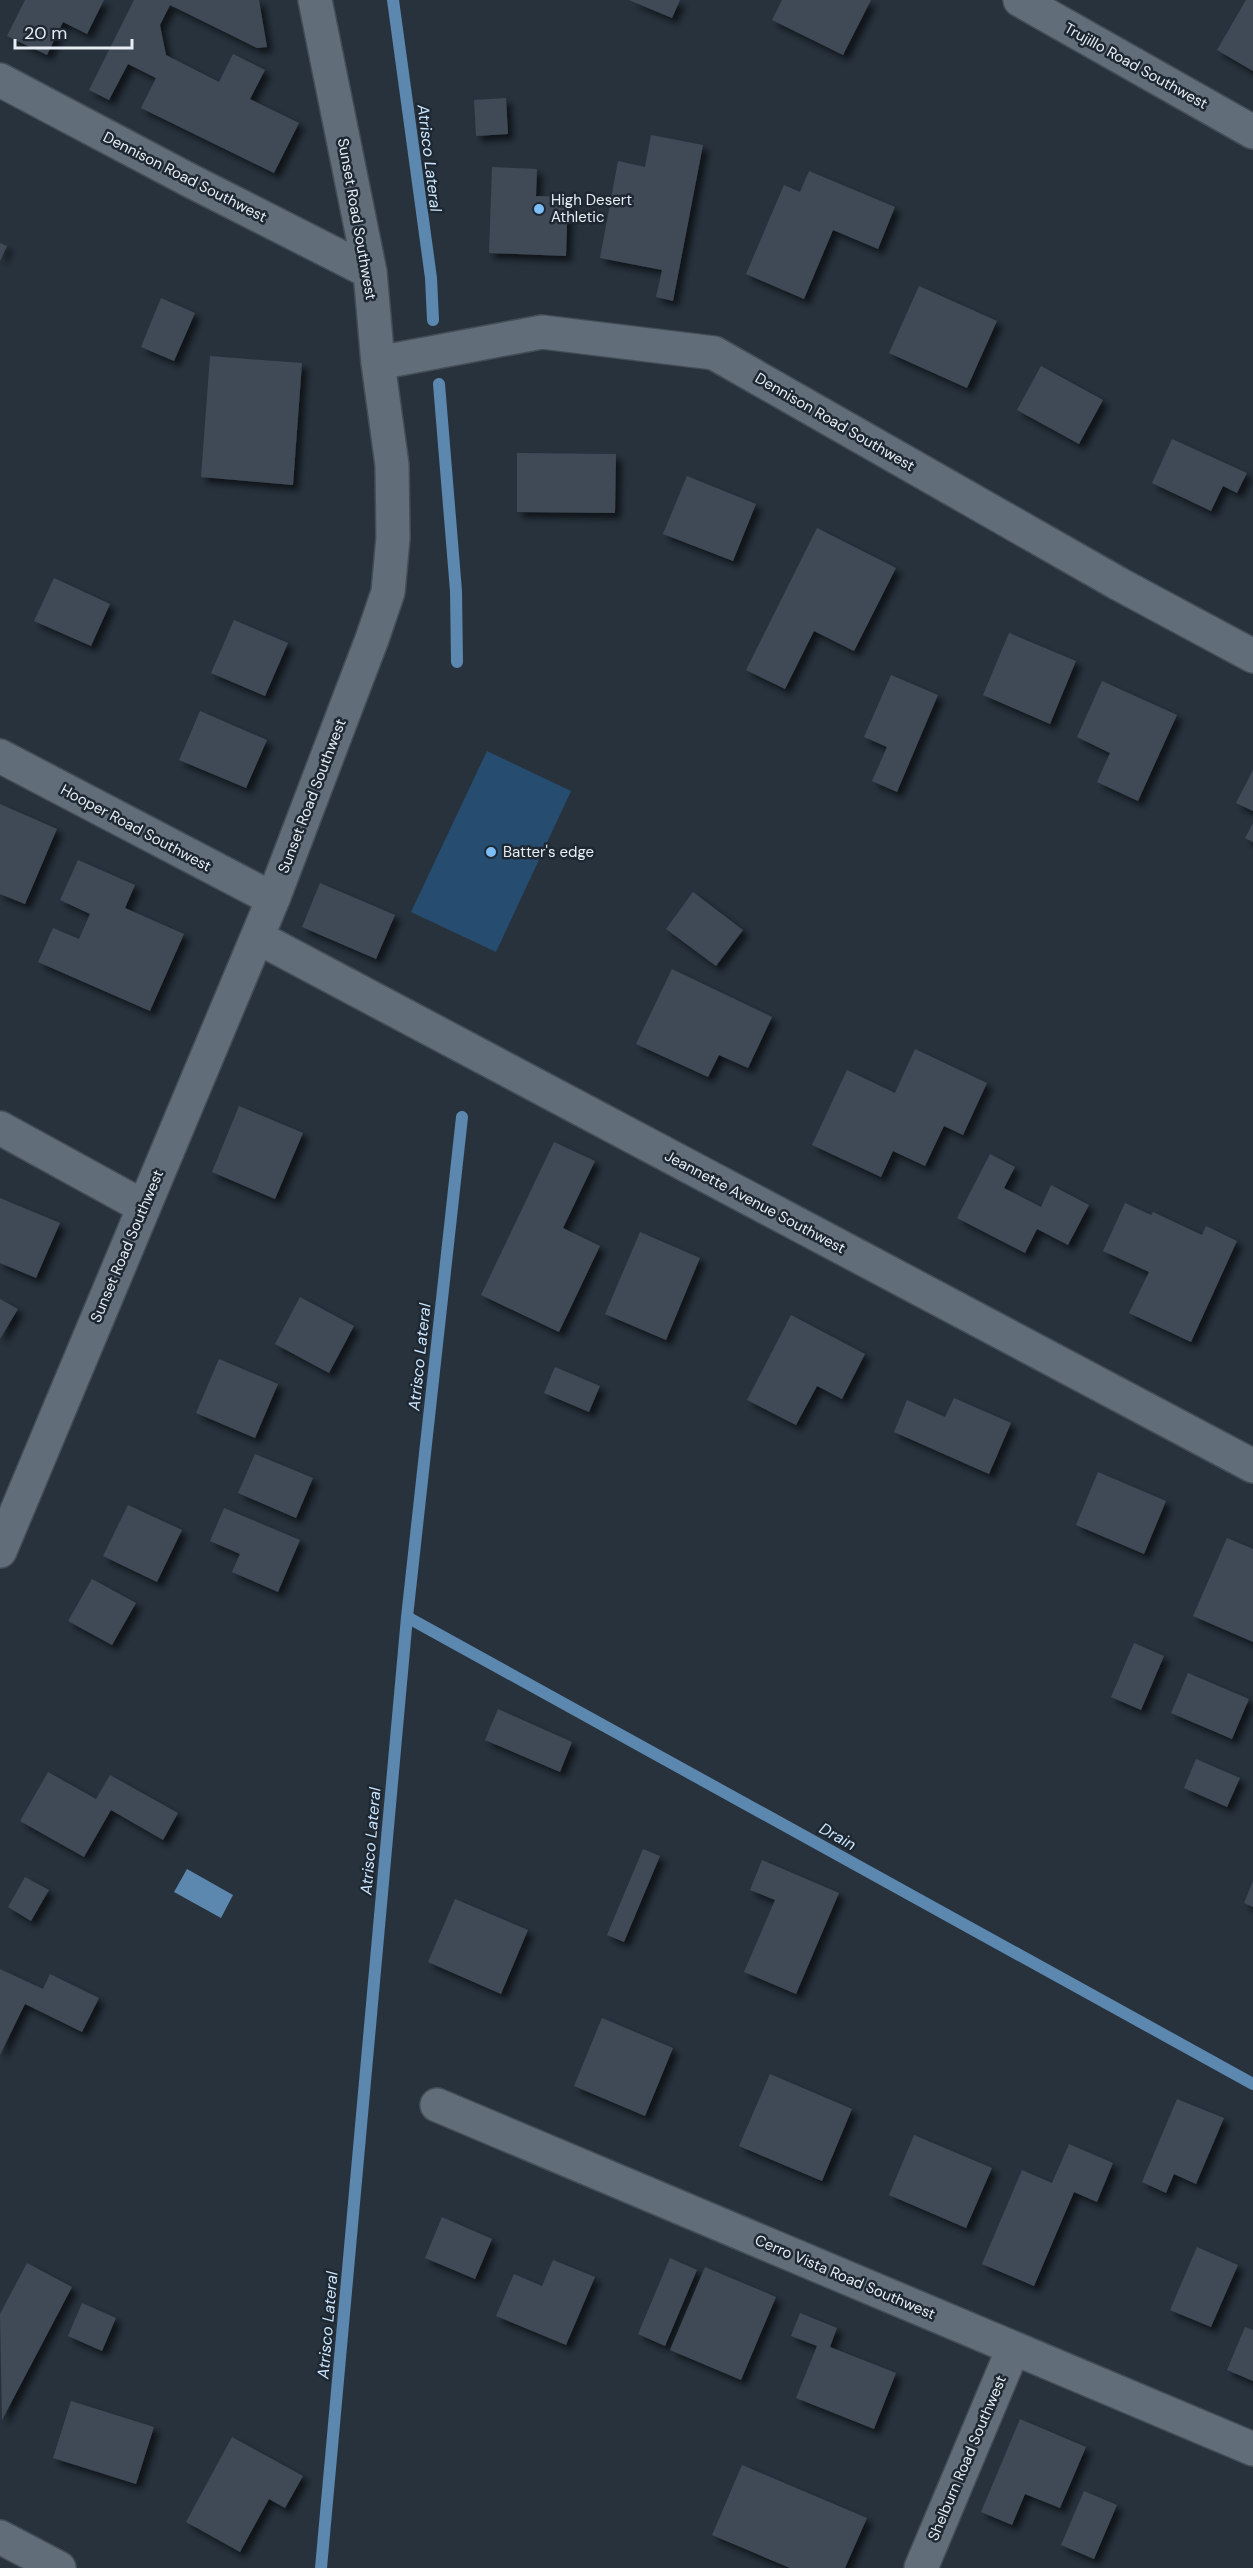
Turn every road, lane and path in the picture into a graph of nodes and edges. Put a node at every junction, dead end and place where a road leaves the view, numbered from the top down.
1 (315, 0) edge
2 (1020, 0) edge
3 (0, 80) edge
4 (1253, 132) edge
5 (370, 272) junction
6 (378, 363) junction
7 (1253, 656) edge
8 (0, 756) edge
9 (273, 899) junction
10 (257, 937) junction
11 (0, 1128) edge
12 (144, 1207) junction
13 (1253, 1466) edge
14 (0, 1551) edge
15 (437, 2105) dead end
16 (1013, 2349) junction
17 (1253, 2449) edge
18 (0, 2538) edge
19 (59, 2568) edge
20 (921, 2568) edge

1 - 5 street, Sunset Road Southwest
2 - 4 street, Trujillo Road Southwest
3 - 5 street, Dennison Road Southwest
5 - 6 street, Sunset Road Southwest
6 - 7 street, Dennison Road Southwest
6 - 9 street, Sunset Road Southwest
8 - 9 street, Hooper Road Southwest
9 - 10 street, Sunset Road Southwest
10 - 12 street, Sunset Road Southwest
10 - 13 street, Jeannette Avenue Southwest
11 - 12 street
12 - 14 street, Sunset Road Southwest
15 - 16 street, Cerro Vista Road Southwest
16 - 17 street, Cerro Vista Road Southwest
16 - 20 street, Shelburn Road Southwest
18 - 19 street

